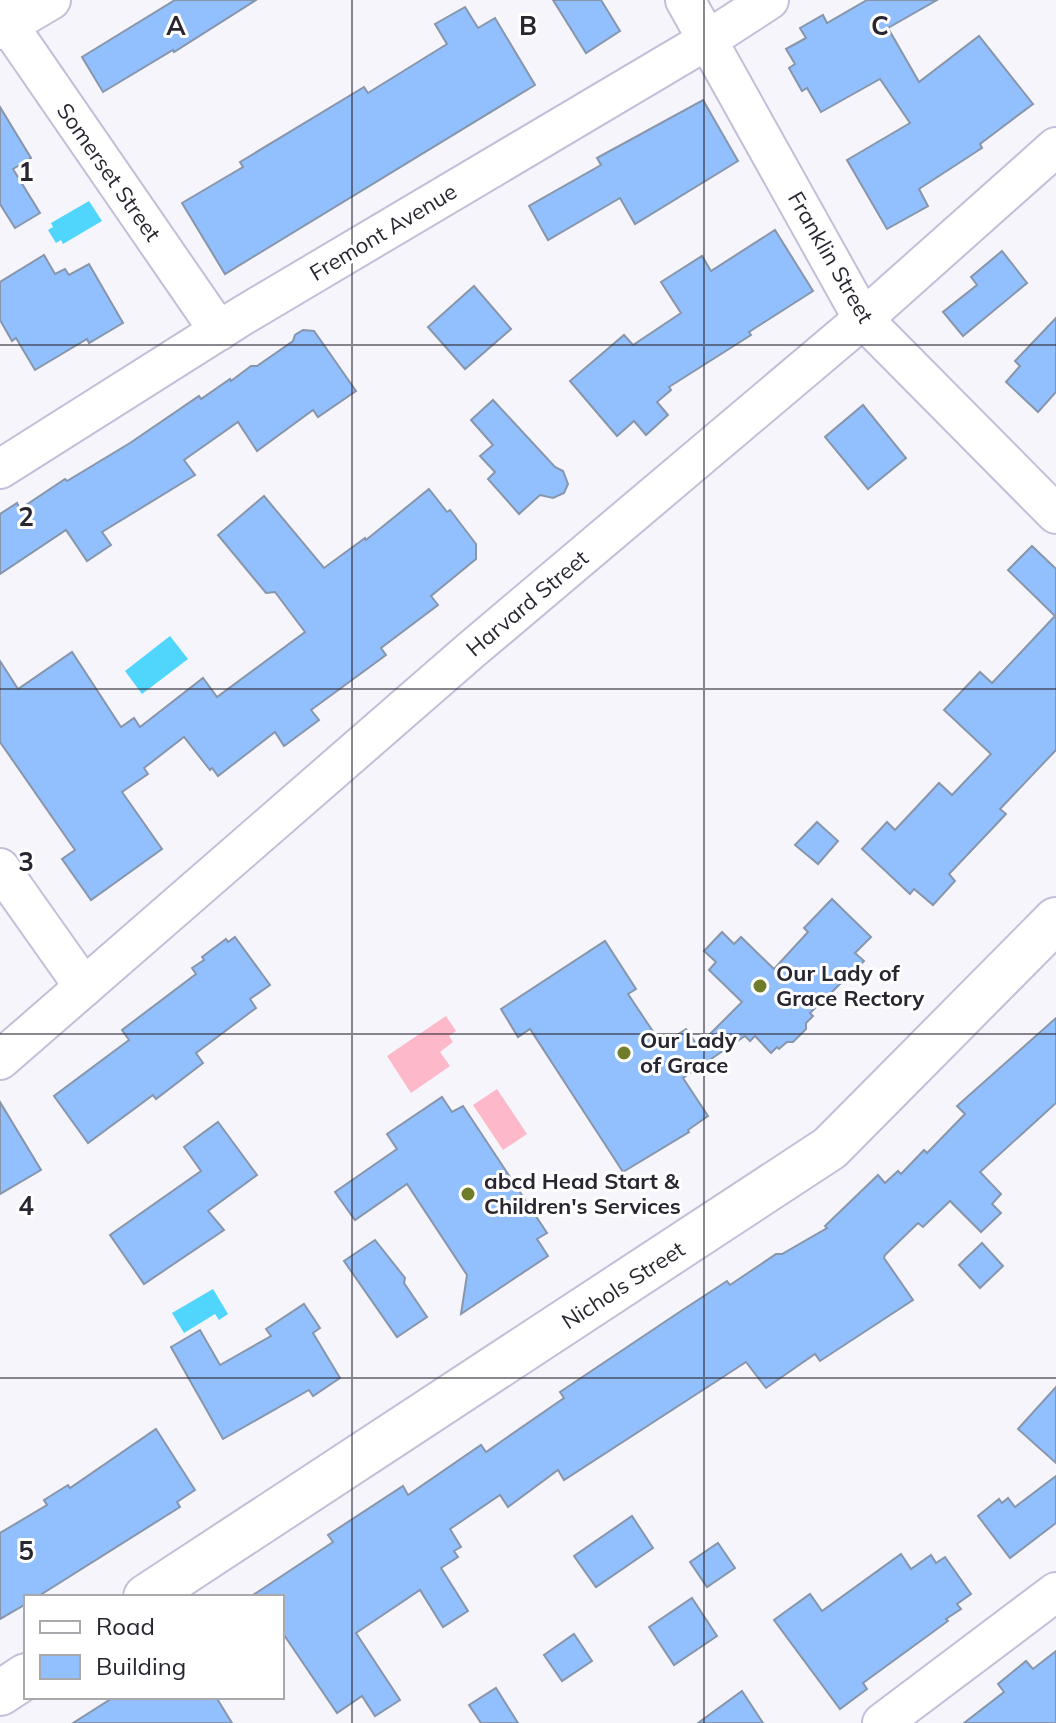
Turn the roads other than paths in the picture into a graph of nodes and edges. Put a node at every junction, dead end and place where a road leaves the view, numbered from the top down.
1 (51, 0) edge
2 (685, 0) edge
3 (769, 0) edge
4 (3, 23) edge
5 (709, 39) junction
6 (1056, 147) edge
7 (863, 319) junction
8 (219, 331) junction
9 (0, 469) edge
10 (1056, 514) edge
11 (0, 868) edge
12 (1056, 920) edge
13 (84, 987) junction
14 (0, 1060) edge
15 (1056, 1592) edge
16 (149, 1595) edge
17 (24, 1677) edge
18 (0, 1693) edge
19 (882, 1723) edge

1 - 4 street
2 - 5 street, Franklin Street
3 - 5 street, Fremont Avenue
4 - 8 street, Somerset Street
5 - 7 street, Franklin Street
5 - 8 street, Fremont Avenue
6 - 7 street, Harvard Street
7 - 10 street, Franklin Street
7 - 13 street, Harvard Street
8 - 9 street, Fremont Avenue
11 - 13 street
12 - 16 street, Nichols Street
13 - 14 street, Harvard Street
15 - 19 street
17 - 18 street

